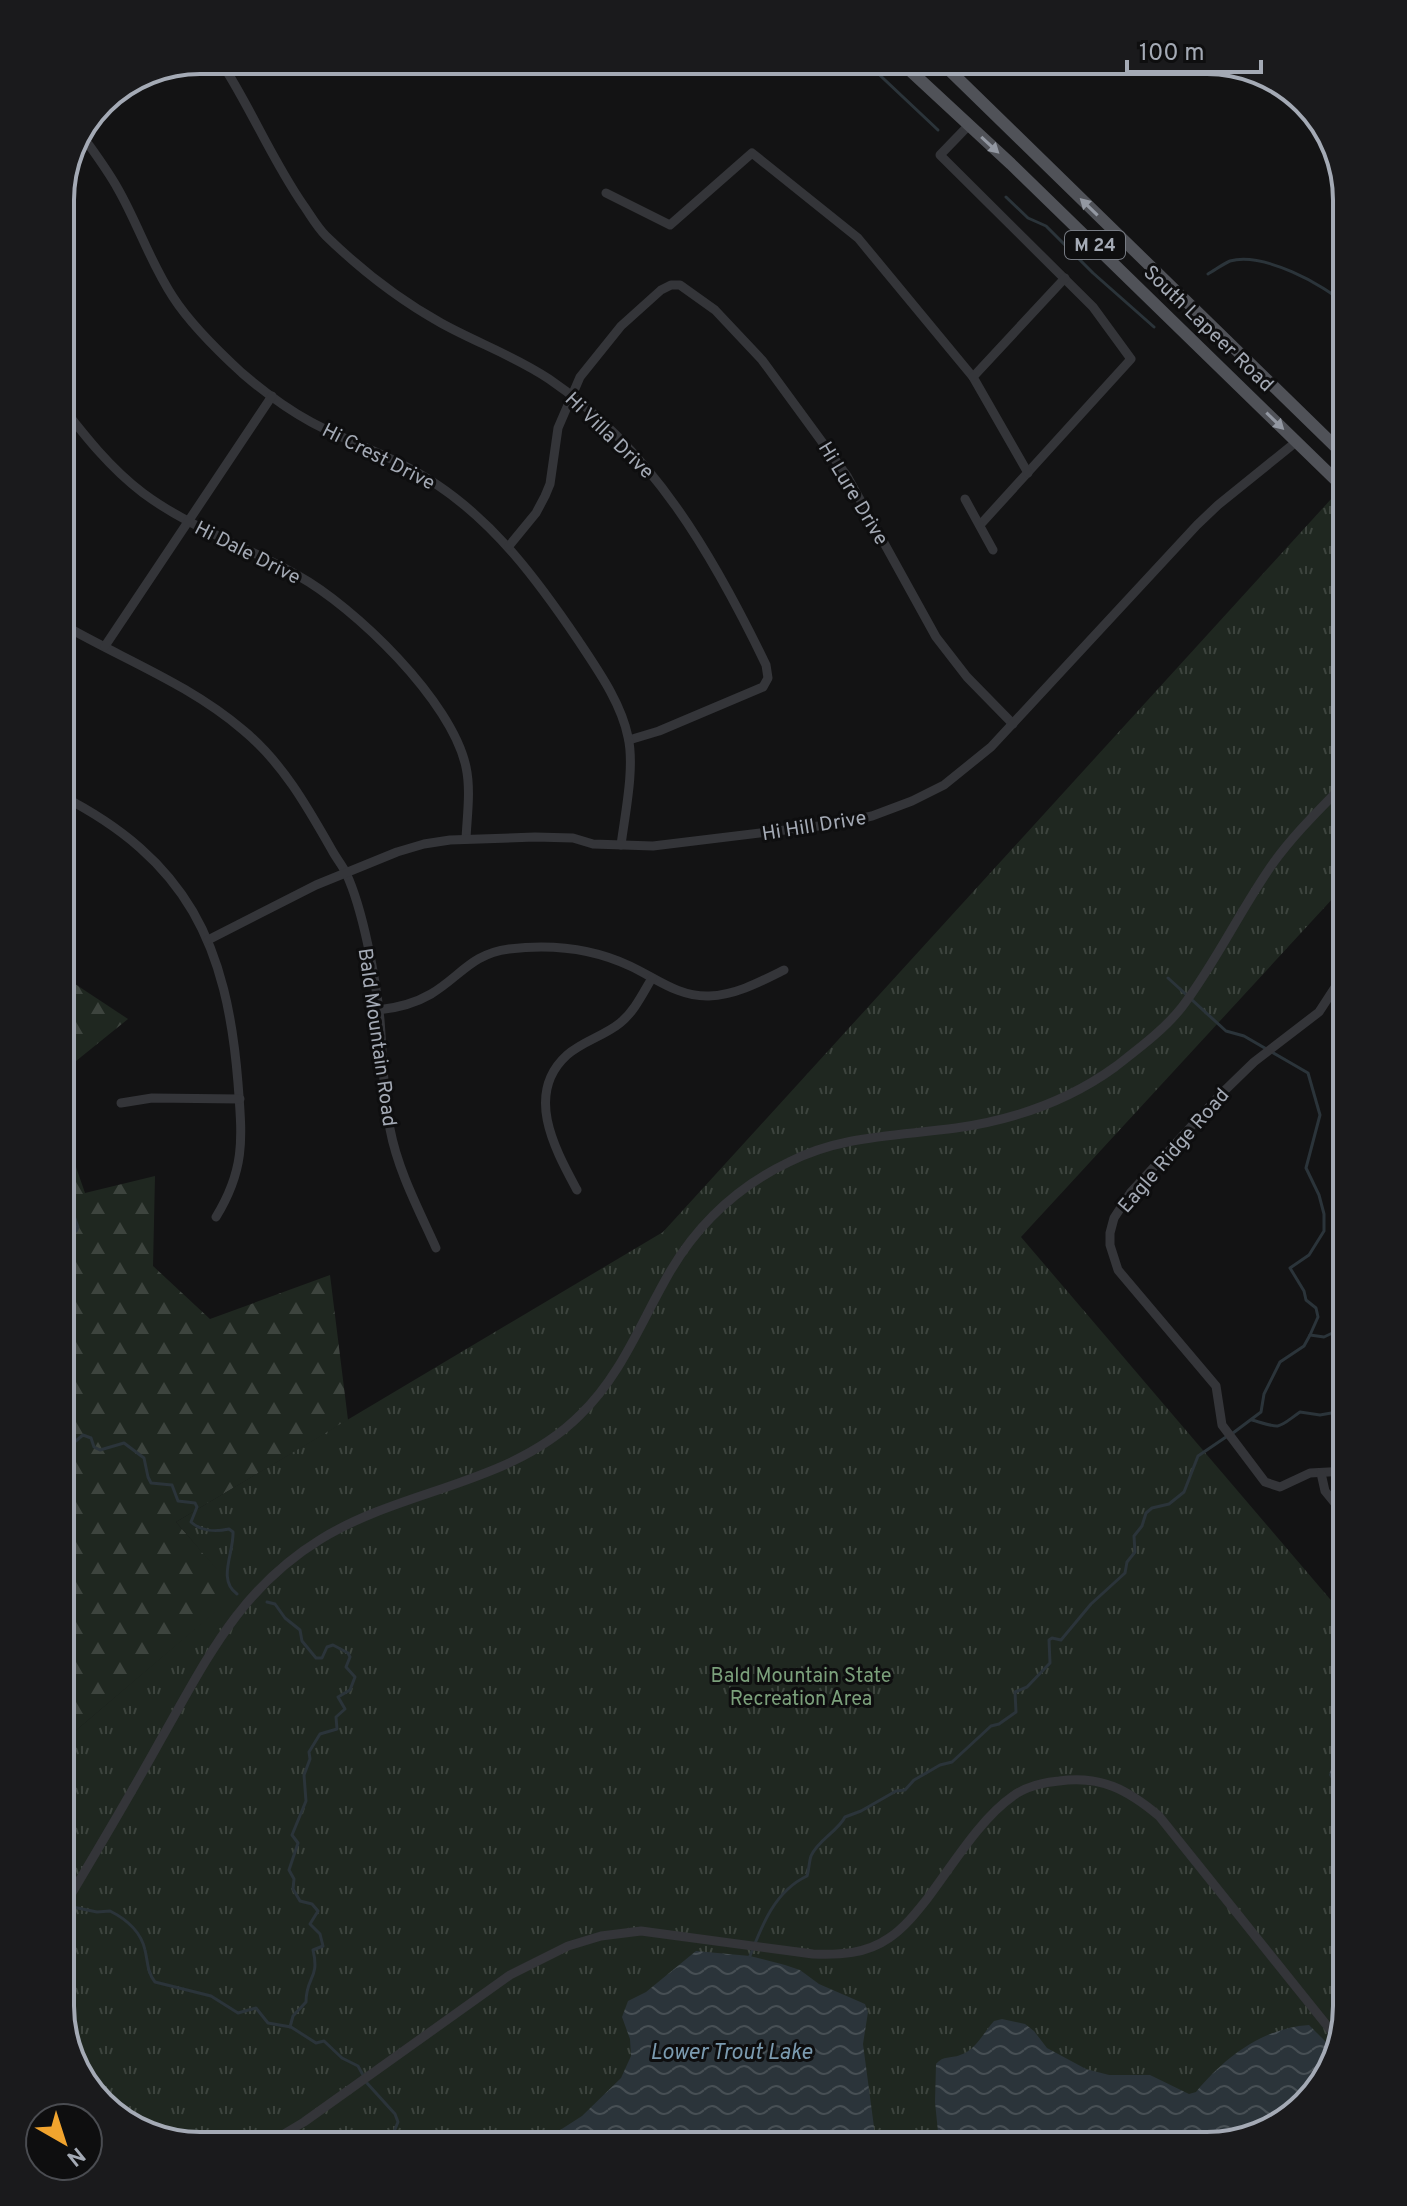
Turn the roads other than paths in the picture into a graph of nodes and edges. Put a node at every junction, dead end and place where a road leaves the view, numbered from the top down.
1 (228, 74) edge
2 (914, 74) edge
3 (954, 74) edge
4 (958, 78) junction
5 (933, 92) junction
6 (969, 125) junction
7 (88, 144) edge
8 (606, 193) dead end
9 (1065, 278) junction
10 (1225, 340) junction
11 (1202, 350) junction
12 (973, 377) junction
13 (571, 395) junction
14 (272, 396) junction
15 (74, 422) edge
16 (1296, 442) junction
17 (1333, 444) edge
18 (1028, 473) junction
19 (1333, 478) edge
20 (965, 499) dead end
21 (187, 522) junction
22 (980, 525) junction
23 (509, 546) junction
24 (993, 550) dead end
25 (74, 630) edge
26 (105, 646) junction
27 (1013, 724) junction
28 (629, 740) junction
29 (1333, 797) edge
30 (74, 802) edge
31 (466, 839) junction
32 (621, 845) junction
33 (346, 873) junction
34 (208, 940) junction
35 (784, 970) dead end
36 (652, 978) junction
37 (1333, 993) edge
38 (1331, 996) joint
39 (378, 1010) junction
40 (240, 1099) junction
41 (121, 1103) dead end
42 (577, 1190) dead end
43 (216, 1217) dead end
44 (436, 1248) dead end
45 (1333, 1472) edge
46 (1321, 1473) junction
47 (1333, 1501) edge
48 (74, 1890) edge
49 (1330, 2030) edge
50 (287, 2132) edge

1 - 13 street, Hi Villa Drive
2 - 5 main road, South Lapeer Road / M 24
3 - 4 main road, South Lapeer Road / M 24
4 - 5 main road
10 -> 4 main road, South Lapeer Road / M 24
5 - 6 main road, South Lapeer Road / M 24
6 - 9 street
6 -> 11 main road, South Lapeer Road / M 24
7 - 14 street, Hi Crest Drive
8 - 12 street
9 - 12 street
9 - 18 street
10 - 11 main road
10 - 17 main road, South Lapeer Road / M 24
11 -> 16 main road, South Lapeer Road / M 24
12 - 18 street
13 - 23 street
13 - 27 street, Hi Lure Drive
13 - 28 street, Hi Villa Drive
14 - 21 street
14 - 23 street, Hi Crest Drive
15 - 21 street, Hi Dale Drive
16 - 19 main road, South Lapeer Road / M 24
16 - 27 street, Hi Hill Drive
18 - 22 street
20 - 22 street
21 - 26 street
21 - 31 street, Hi Dale Drive
22 - 24 street
23 - 28 street, Hi Crest Drive
25 - 26 street, Bald Mountain Road
26 - 33 street, Bald Mountain Road
27 - 32 street, Hi Hill Drive
28 - 32 street, Hi Crest Drive
29 - 48 street
30 - 34 street
31 - 32 street, Hi Hill Drive
31 - 33 street, Hi Hill Drive
33 - 34 street, Hi Hill Drive
33 - 39 street, Bald Mountain Road
34 - 40 street
35 - 36 street
36 - 39 street
36 - 42 street
37 - 38 street, Eagle Ridge Road
38 - 46 street, Eagle Ridge Road
39 - 44 street, Bald Mountain Road
40 - 41 street
40 - 43 street
45 - 46 street, Eagle Ridge Road
46 - 47 street
49 - 50 street

